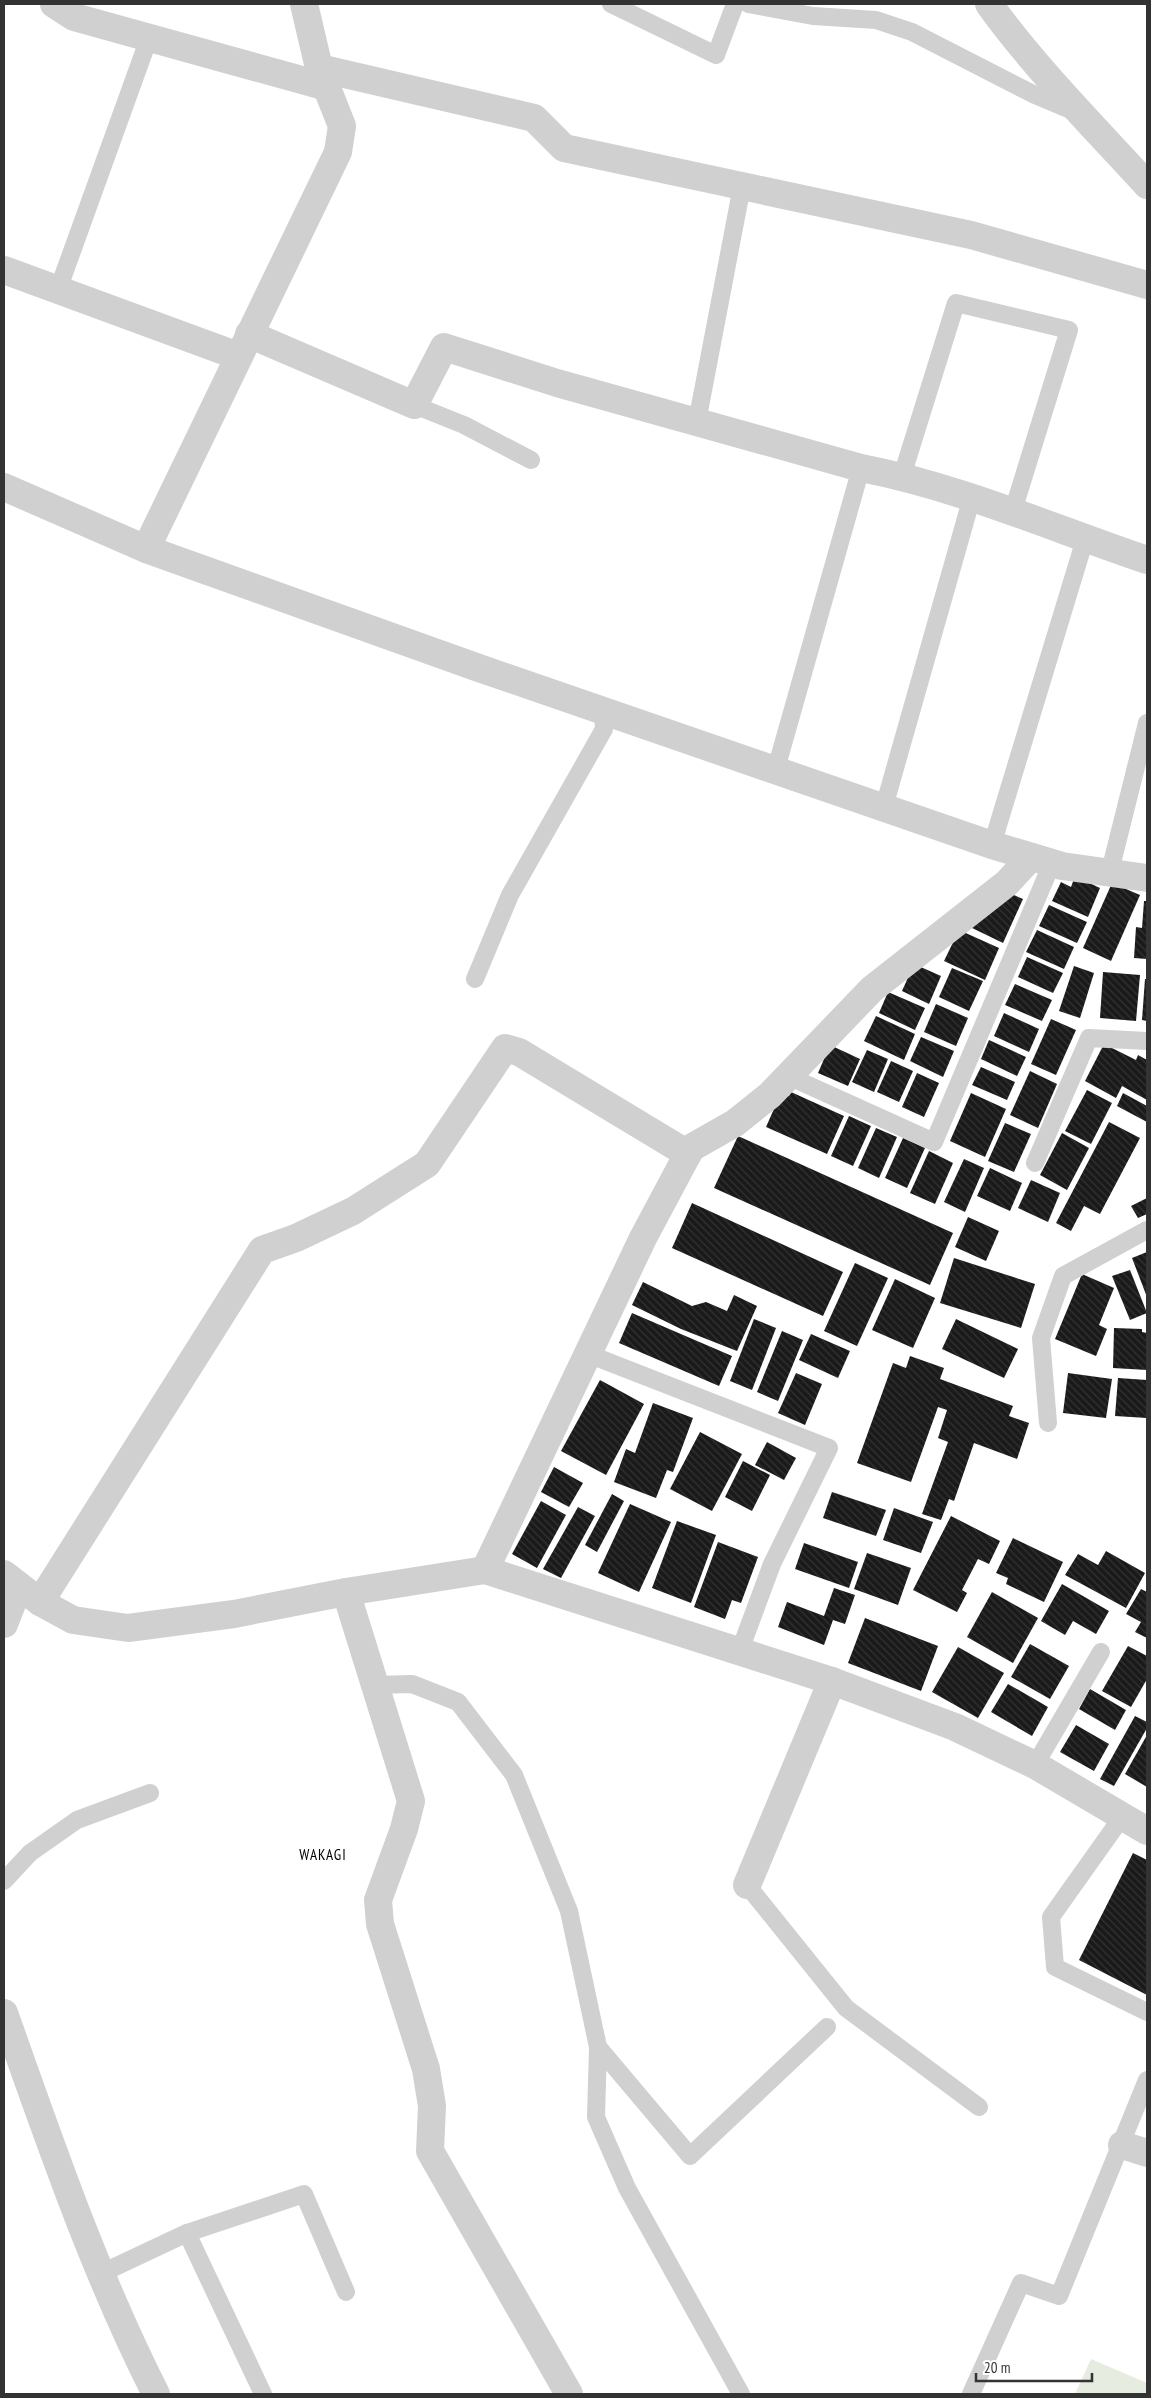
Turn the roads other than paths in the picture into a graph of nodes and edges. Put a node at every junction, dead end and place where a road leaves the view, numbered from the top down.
1 (54, 4) edge
2 (304, 4) edge
3 (611, 4) edge
4 (735, 4) edge
5 (748, 4) edge
6 (989, 4) edge
7 (149, 38) junction
8 (323, 78) junction
9 (1083, 115) junction
10 (1147, 185) edge
11 (742, 186) junction
12 (4, 270) edge
13 (1147, 285) edge
14 (58, 290) junction
15 (244, 345) junction
16 (414, 405) junction
17 (697, 422) junction
18 (531, 460) dead end
19 (861, 468) junction
20 (902, 476) junction
21 (4, 487) edge
22 (972, 497) junction
23 (1013, 511) junction
24 (1085, 539) junction
25 (146, 549) junction
26 (1147, 560) edge
27 (603, 712) junction
28 (1147, 724) edge
29 (776, 770) junction
30 (884, 807) junction
31 (992, 845) junction
32 (1042, 860) junction
33 (1110, 871) junction
34 (1147, 878) edge
35 (475, 979) dead end
36 (1147, 1041) edge
37 (788, 1076) junction
38 (688, 1154) junction
39 (1035, 1163) dead end
40 (1147, 1230) edge
41 (588, 1354) junction
42 (1048, 1424) dead end
43 (485, 1570) junction
44 (21, 1588) edge
45 (346, 1592) junction
46 (4, 1624) edge
47 (1101, 1652) dead end
48 (738, 1653) junction
49 (832, 1681) junction
50 (375, 1685) junction
51 (1035, 1765) junction
52 (150, 1792) dead end
53 (1122, 1817) junction
54 (1147, 1831) edge
55 (4, 1881) edge
56 (746, 1885) joint
57 (1147, 2012) edge
58 (4, 2013) edge
59 (827, 2028) dead end
60 (598, 2047) junction
61 (1147, 2080) edge
62 (979, 2107) dead end
63 (1122, 2145) junction
64 (1147, 2153) edge
65 (187, 2233) junction
66 (102, 2273) junction
67 (346, 2292) dead end
68 (156, 2394) edge
69 (263, 2394) edge
70 (569, 2394) edge
71 (741, 2394) edge
72 (971, 2394) edge

1 - 7 street
2 - 8 street
3 - 4 lane
5 - 9 lane
6 - 9 street
7 - 8 street
7 - 14 lane
8 - 11 street
8 - 15 street
9 - 10 street
11 - 13 street
11 - 17 lane
12 - 14 street
14 - 15 street
15 - 16 street
15 - 25 street
16 - 17 street
16 - 18 lane
17 - 19 street
19 - 20 street
19 - 29 lane
20 - 22 street
20 - 23 lane
21 - 25 street
22 - 23 street
22 - 30 lane
23 - 24 street
24 - 26 street
24 - 31 lane
25 - 27 street
27 - 29 street
27 - 35 lane
28 - 33 lane
29 - 30 street
30 - 31 street
31 - 32 street
32 - 33 street
32 - 37 street
32 - 37 lane
33 - 34 street
36 - 39 lane
37 - 38 street
38 - 41 street
38 - 44 street
40 - 42 lane
41 - 43 street
41 - 48 lane
43 - 45 street
43 - 48 street
44 - 45 street
44 - 46 street
45 - 50 street
47 - 51 lane
48 - 49 street
49 - 51 street
49 - 56 street
50 - 60 lane
50 - 70 street
51 - 53 street
52 - 55 lane
53 - 54 street
53 - 57 lane
56 - 62 lane
58 - 66 street
59 - 60 lane
60 - 71 lane
61 - 63 lane
63 - 64 street
63 - 72 lane
65 - 66 lane
65 - 67 lane
65 - 69 lane
66 - 68 street

